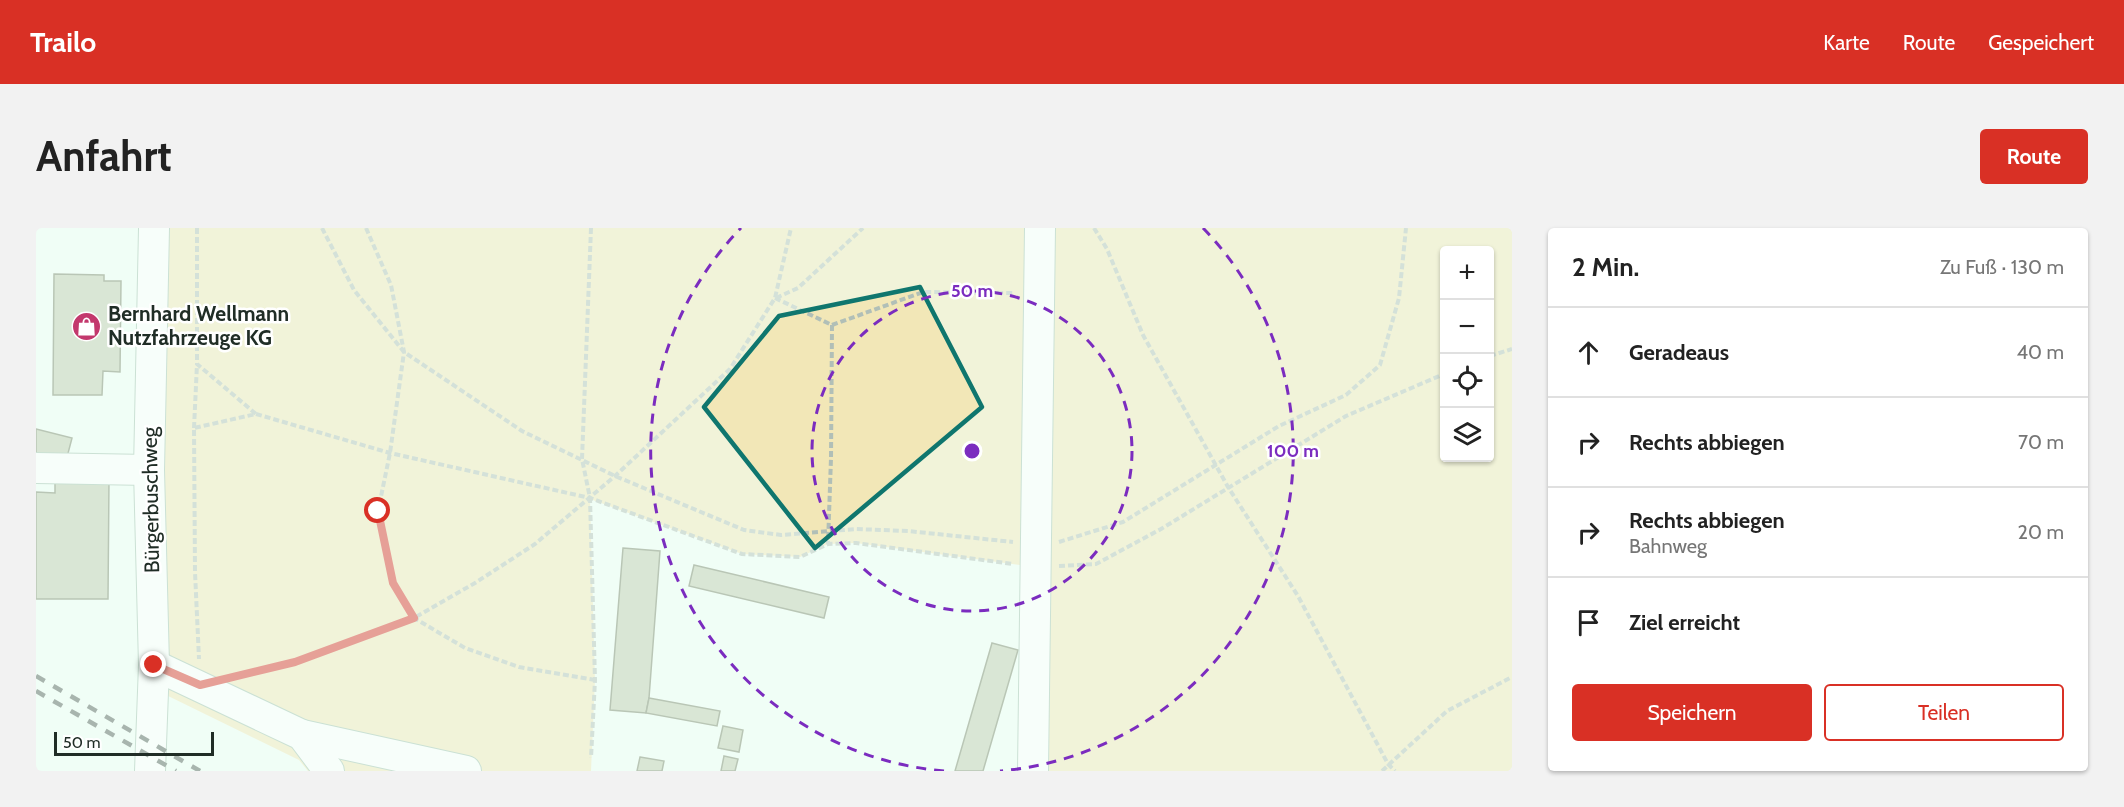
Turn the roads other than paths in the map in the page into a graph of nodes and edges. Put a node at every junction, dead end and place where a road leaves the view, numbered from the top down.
1 (154, 228) edge
2 (1040, 228) edge
3 (36, 468) edge
4 (150, 470) junction
5 (154, 665) junction
6 (302, 735) junction
7 (150, 771) edge
8 (329, 771) edge
9 (466, 771) edge
10 (1033, 771) edge

1 - 4 street, Bürgerbuschweg
2 - 10 street
3 - 4 street
4 - 5 street, Bürgerbuschweg
5 - 6 street
5 - 7 street, Bürgerbuschweg
6 - 8 street
6 - 9 street

